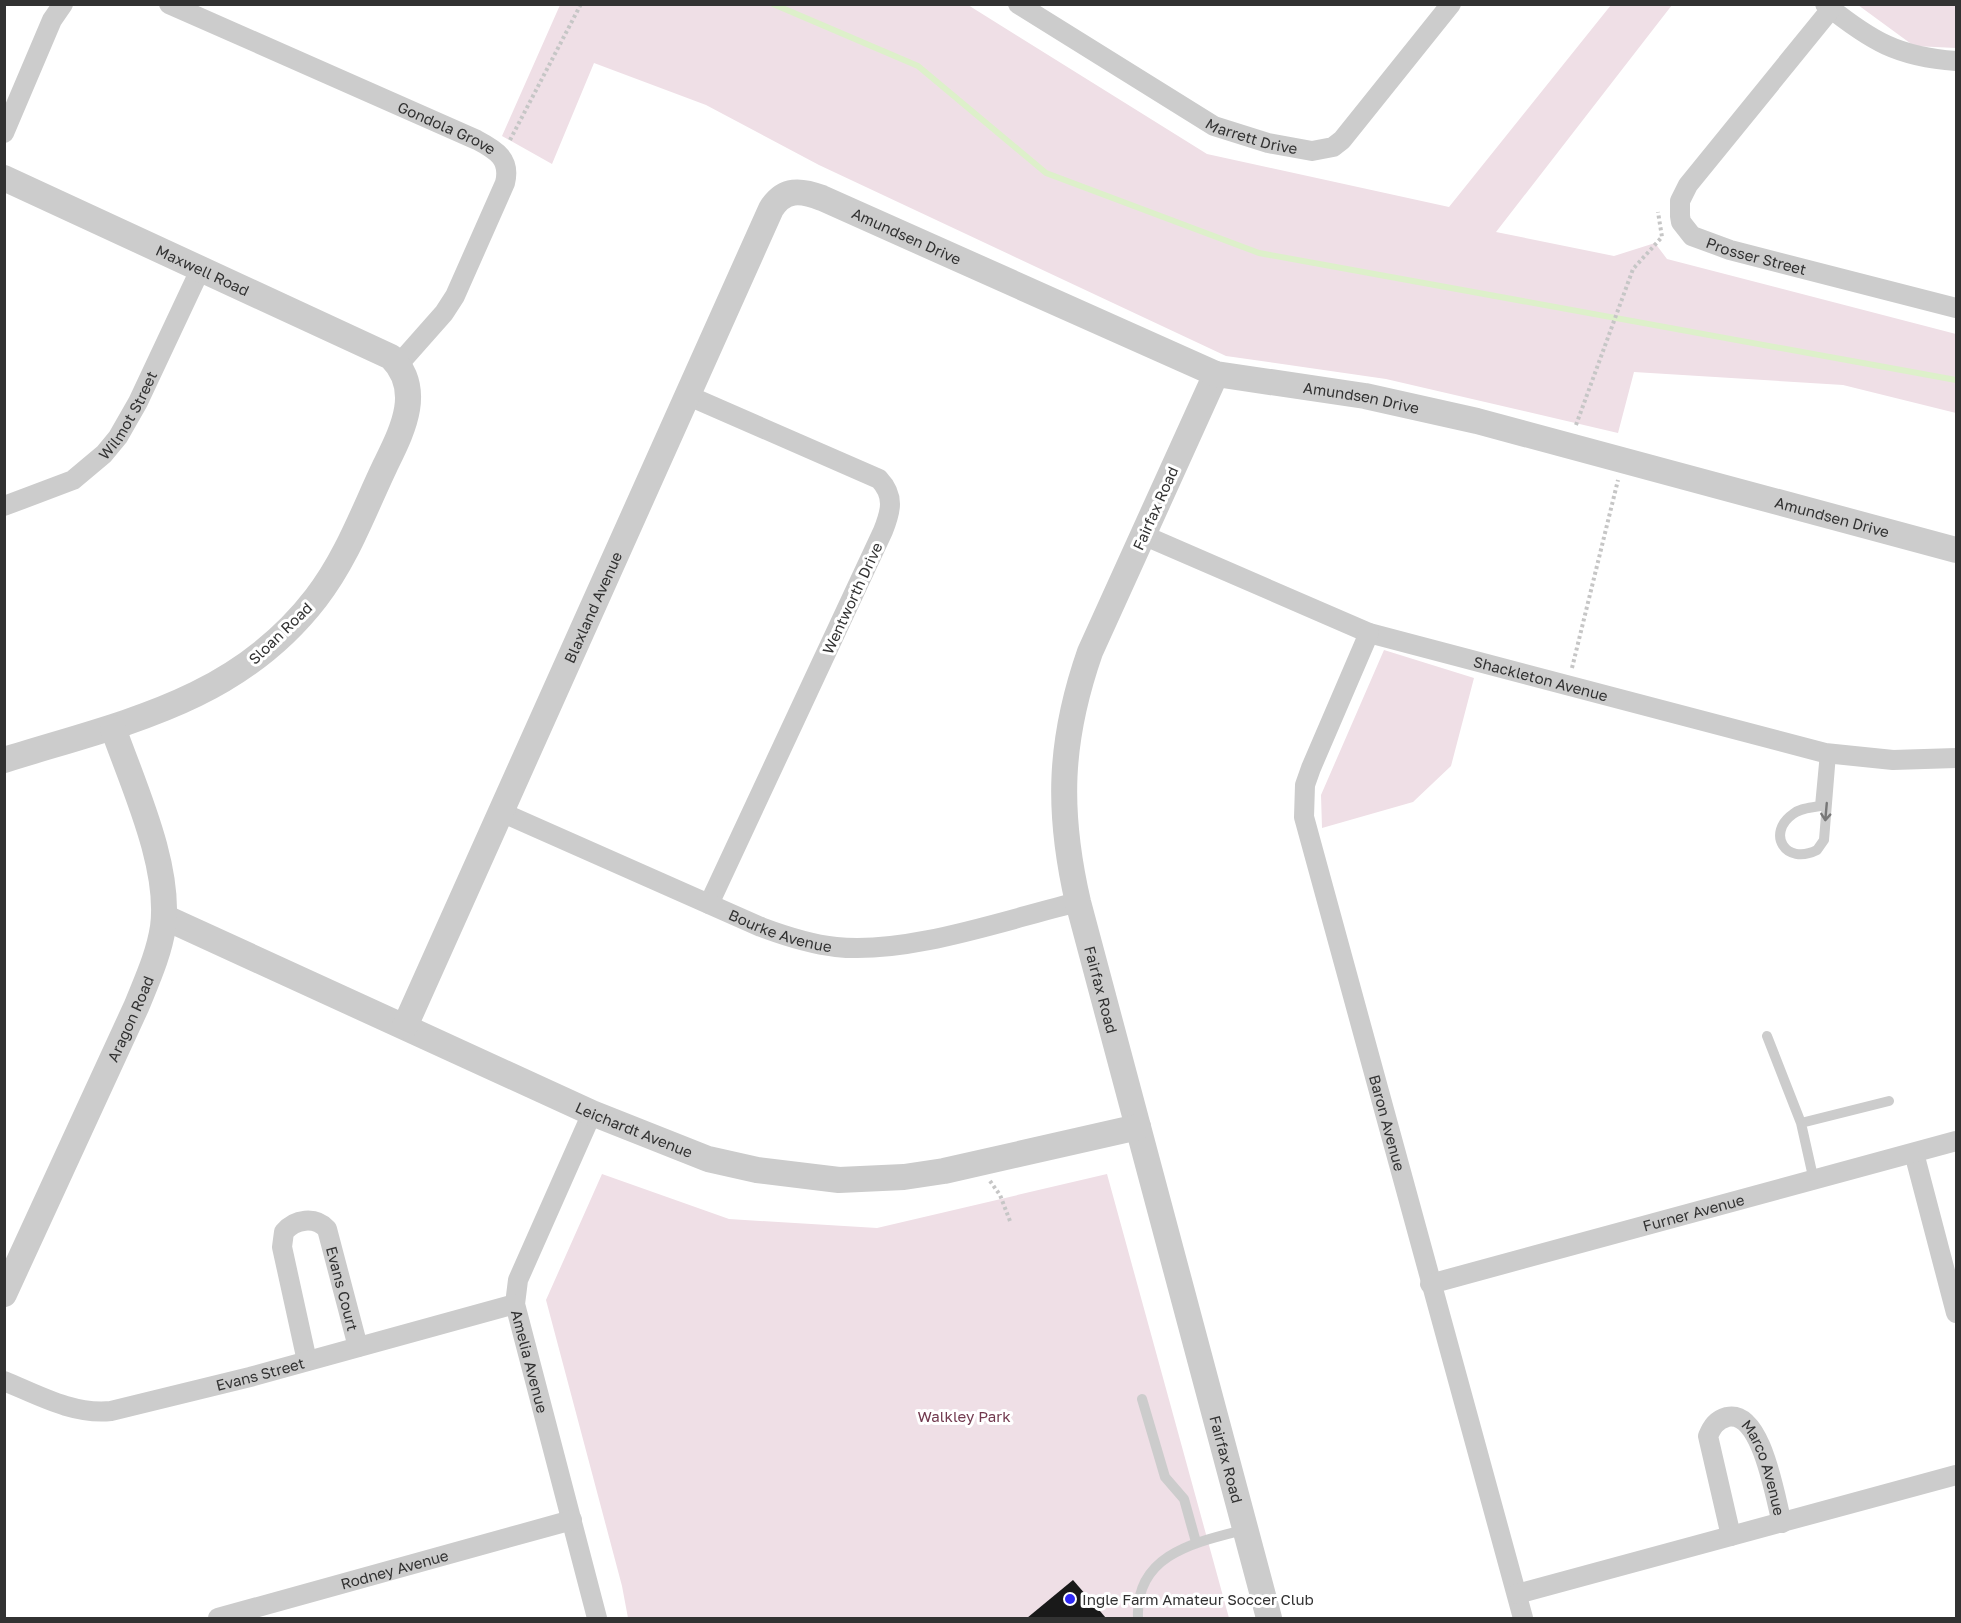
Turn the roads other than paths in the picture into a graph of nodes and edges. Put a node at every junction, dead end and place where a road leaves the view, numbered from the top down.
1 (63, 4) edge
2 (169, 4) edge
3 (1018, 4) edge
4 (1450, 4) edge
5 (1828, 7) edge
6 (1956, 62) edge
7 (4, 133) edge
8 (4, 178) edge
9 (787, 194) joint
10 (200, 270) junction
11 (1956, 308) edge
12 (399, 365) junction
13 (1216, 374) junction
14 (688, 396) junction
15 (4, 506) edge
16 (1143, 535) junction
17 (1956, 549) edge
18 (1369, 633) junction
19 (113, 728) junction
20 (1828, 754) junction
21 (1956, 758) edge
22 (4, 760) edge
23 (501, 812) junction
24 (1078, 902) junction
25 (709, 904) junction
26 (164, 917) junction
27 (405, 1026) junction
28 (1767, 1036) dead end
29 (1889, 1101) dead end
30 (592, 1113) junction
31 (1800, 1123) junction
32 (1138, 1127) junction
33 (1956, 1142) edge
34 (1914, 1153) junction
35 (1814, 1181) junction
36 (1430, 1284) junction
37 (4, 1294) edge
38 (515, 1304) junction
39 (1956, 1313) edge
40 (358, 1347) junction
41 (308, 1361) junction
42 (4, 1381) edge
43 (1142, 1399) dead end
44 (1956, 1475) edge
45 (572, 1520) junction
46 (1782, 1523) junction
47 (1247, 1529) junction
48 (1731, 1536) junction
49 (1196, 1542) junction
50 (1517, 1594) junction
51 (218, 1618) edge
52 (597, 1618) edge
53 (1138, 1618) edge
54 (1269, 1618) edge
55 (1523, 1618) edge

1 - 7 street
2 - 12 street, Gondola Grove
3 - 4 street, Marrett Drive
5 - 6 street
5 - 11 street, Prosser Street
8 - 10 street, Maxwell Road
9 - 13 street, Amundsen Drive
9 - 14 street, Blaxland Avenue
10 - 12 street, Maxwell Road
10 - 15 street, Wilmot Street
12 - 19 street, Sloan Road
13 - 16 street, Fairfax Road
13 - 17 street, Amundsen Drive
14 - 23 street, Blaxland Avenue
14 - 25 street, Wentworth Drive
16 - 18 street, Shackleton Avenue
16 - 24 street, Fairfax Road
18 - 20 street, Shackleton Avenue
18 - 36 street, Baron Avenue
19 - 22 street, Sloan Road
19 - 26 street, Aragon Road
20 -> 20 lane
20 - 21 street, Shackleton Avenue
23 - 25 street, Bourke Avenue
23 - 27 street, Blaxland Avenue
24 - 25 street, Bourke Avenue
24 - 32 street, Fairfax Road
26 - 27 street, Leichardt Avenue
26 - 37 street, Aragon Road
27 - 30 street, Leichardt Avenue
28 - 31 lane
29 - 31 lane
30 - 32 street, Leichardt Avenue
30 - 38 street, Amelia Avenue
31 - 35 lane
32 - 47 street, Fairfax Road
33 - 34 street, Furner Avenue
34 - 35 street, Furner Avenue
34 - 39 street
35 - 36 street, Furner Avenue
36 - 50 street, Baron Avenue
38 - 40 street, Evans Street
38 - 45 street, Amelia Avenue
40 - 41 street, Evans Street
40 - 41 street, Evans Court
41 - 42 street, Evans Street
43 - 49 lane
44 - 46 street, Marco Avenue
45 - 51 street, Rodney Avenue
45 - 52 street, Amelia Avenue
46 - 48 street, Marco Avenue
46 - 48 street, Marco Avenue
47 - 49 lane
47 - 54 street, Fairfax Road
48 - 50 street, Marco Avenue
49 - 53 lane
50 - 55 street, Baron Avenue

